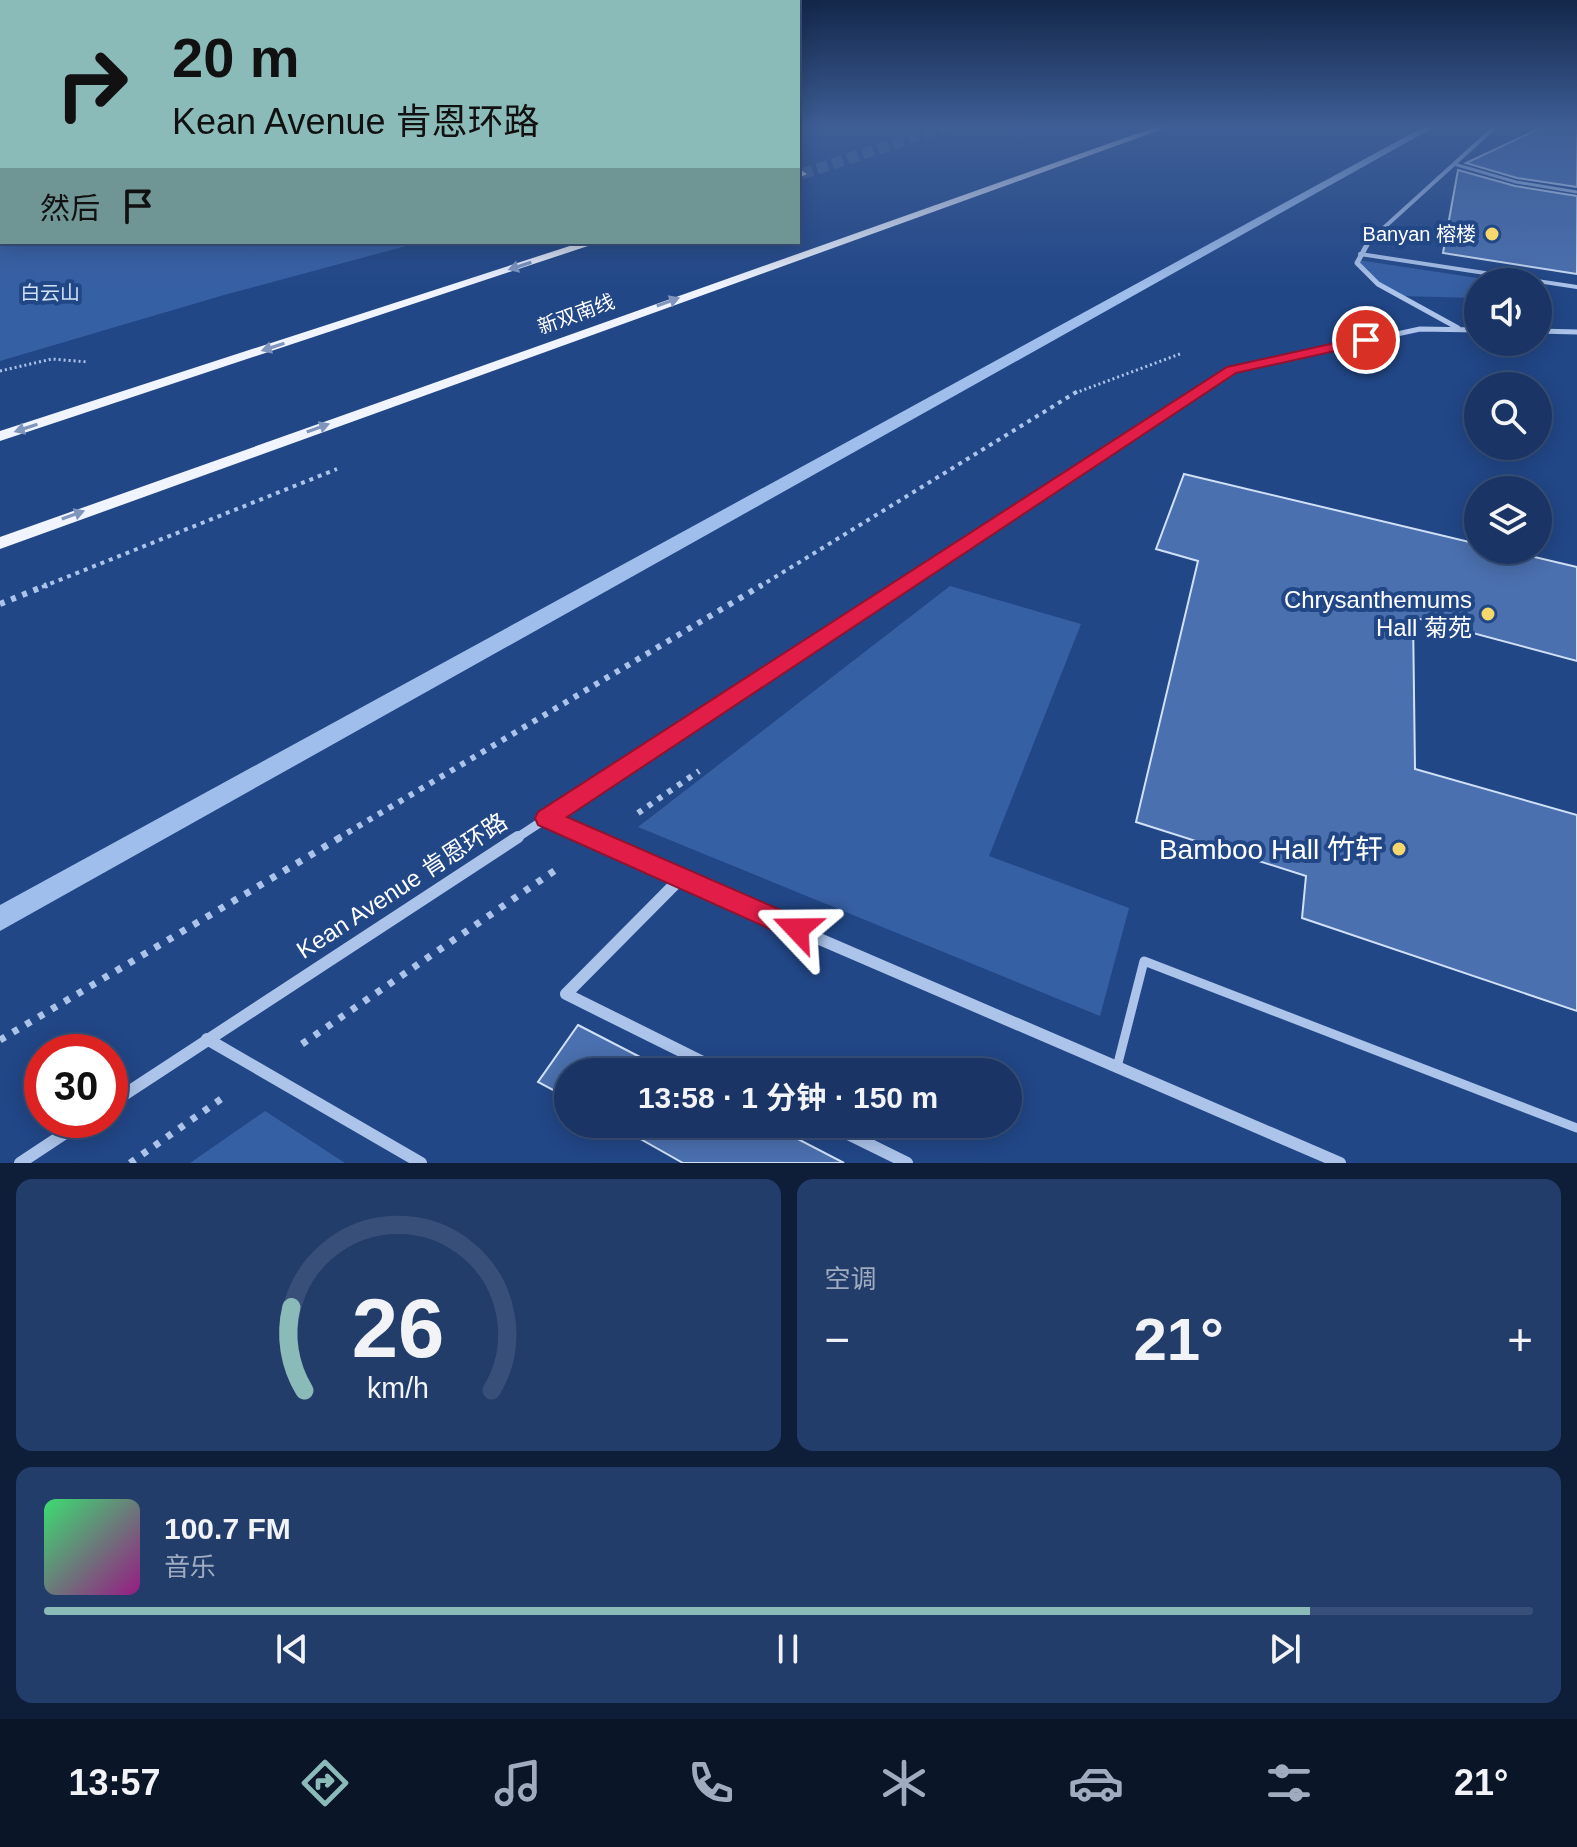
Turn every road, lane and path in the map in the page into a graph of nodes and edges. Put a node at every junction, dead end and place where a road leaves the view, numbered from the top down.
1 (1014, 180) edge
2 (1436, 180) edge
3 (1510, 180) edge
4 (1577, 192) edge
5 (588, 244) edge
6 (1360, 254) junction
7 (1577, 287) edge
8 (1463, 330) joint
9 (1552, 331) edge
10 (1577, 332) edge
11 (1188, 351) dead end
12 (0, 436) edge
13 (0, 543) edge
14 (702, 770) dead end
15 (546, 818) junction
16 (597, 841) junction
17 (680, 879) junction
18 (207, 1039) junction
19 (0, 1040) edge
20 (695, 1058) edge
21 (1117, 1067) junction
22 (263, 1071) junction
23 (128, 1092) edge
24 (1577, 1128) edge
25 (58, 1138) edge
26 (856, 1138) edge
27 (20, 1163) edge
28 (130, 1163) edge
29 (421, 1163) edge
30 (907, 1163) edge
31 (1340, 1163) edge

13 -> 1 main road, 新双南线
2 - 6 street
3 - 4 lane
5 -> 12 main road
6 - 7 lane
6 - 8 street
8 - 15 street, Kean Avenue 肯恩环路
9 - 10 street
11 - 19 path
14 - 16 path
15 - 16 street
15 - 18 street, Kean Avenue 肯恩环路
16 - 17 street
16 - 22 path
17 - 20 street
17 - 21 street
18 - 22 street
18 - 23 street, Kean Avenue 肯恩环路
21 - 24 lane
21 - 31 street
22 - 28 path
22 - 29 street
25 - 27 street
26 - 30 street

